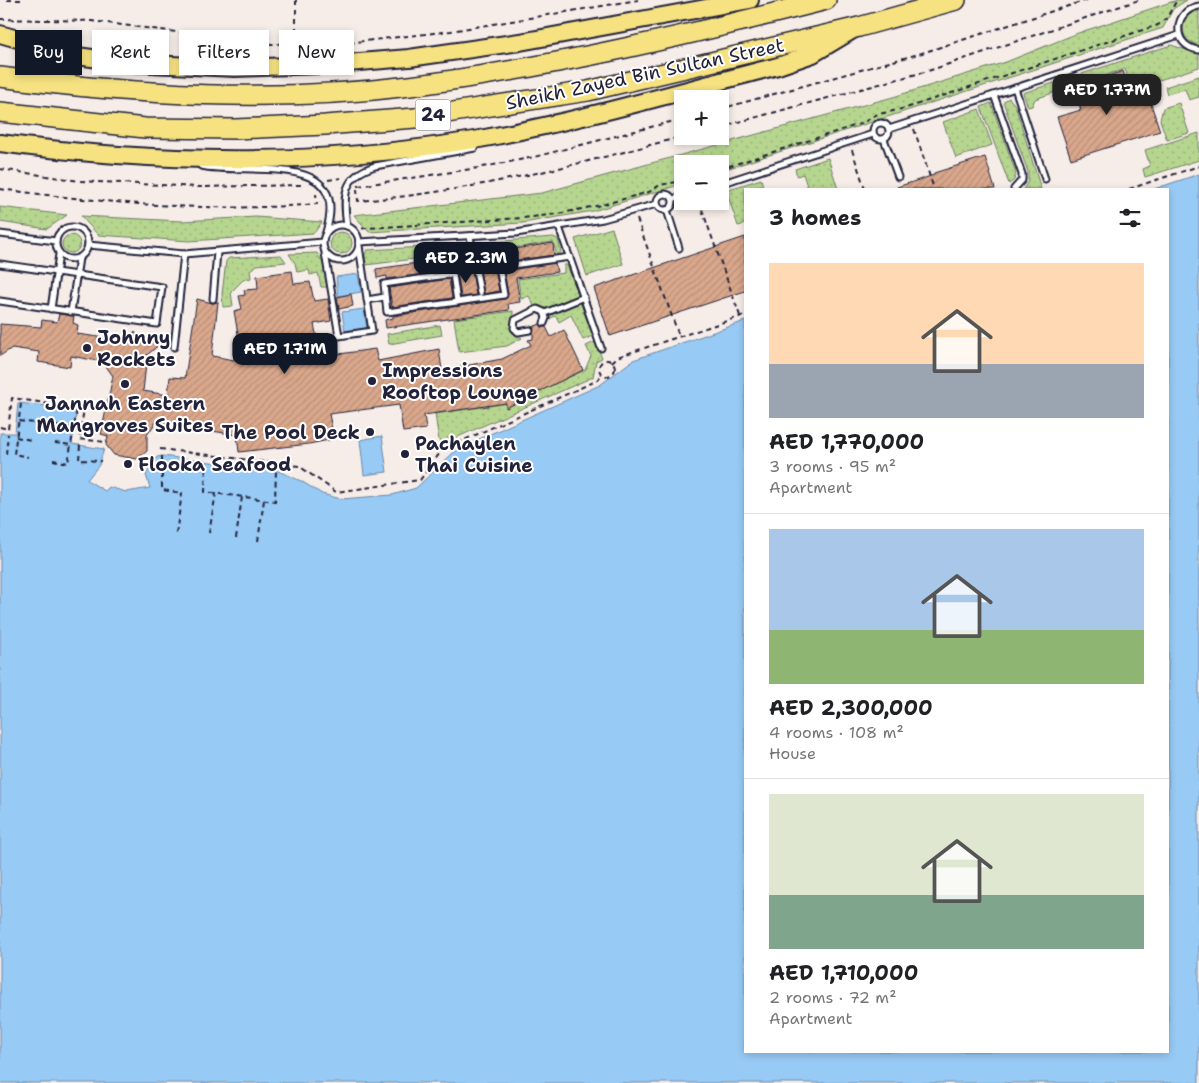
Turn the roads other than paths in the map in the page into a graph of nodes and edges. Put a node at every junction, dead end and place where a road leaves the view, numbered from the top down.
1 (750, 0) edge
2 (826, 0) edge
3 (956, 0) edge
4 (1199, 6) edge
5 (859, 27) junction
6 (1179, 35) junction
7 (1, 42) edge
8 (1199, 50) edge
9 (0, 77) edge
10 (1015, 88) junction
11 (994, 95) junction
12 (0, 112) edge
13 (889, 129) junction
14 (517, 132) junction
15 (873, 134) junction
16 (884, 139) junction
17 (0, 143) edge
18 (179, 158) junction
19 (898, 177) dead end
20 (1046, 180) dead end
21 (729, 181) edge
22 (1015, 188) edge
23 (673, 199) joint
24 (656, 204) junction
25 (667, 210) junction
26 (350, 227) junction
27 (559, 227) junction
28 (326, 232) junction
29 (0, 234) edge
30 (470, 236) junction
31 (56, 241) junction
32 (323, 242) junction
33 (359, 244) junction
34 (88, 245) junction
35 (679, 248) dead end
36 (217, 252) junction
37 (325, 253) junction
38 (59, 254) junction
39 (184, 254) junction
40 (79, 258) junction
41 (570, 258) junction
42 (0, 264) edge
43 (56, 272) junction
44 (76, 275) junction
45 (480, 294) dead end
46 (385, 297) junction
47 (584, 297) junction
48 (212, 299) dead end
49 (367, 300) junction
50 (0, 301) edge
51 (457, 302) junction
52 (51, 309) junction
53 (71, 312) junction
54 (545, 313) junction
55 (544, 323) dead end
56 (530, 330) dead end
57 (174, 347) dead end
58 (601, 348) dead end

1 - 7 main road
2 - 9 highway, Sheikh Zayed Bin Sultan Street / 24
3 - 5 highway, Sheikh Zayed Bin Sultan Street / 24
4 - 6 lane
5 - 12 highway, Sheikh Zayed Bin Sultan Street / 24
5 - 14 main road
6 - 8 lane
6 - 10 lane
10 - 11 lane
10 - 20 lane
11 - 13 lane
11 - 22 lane
13 - 15 lane
13 - 16 lane
14 - 18 main road
14 - 26 lane
15 - 16 lane
15 - 21 lane
16 - 19 lane
17 - 18 main road
18 - 28 lane
23 - 24 lane
23 - 25 lane
24 - 25 lane
24 - 27 lane
25 - 35 lane
26 - 28 lane
26 - 33 lane
27 - 30 lane
27 - 41 lane
28 - 32 lane
29 - 31 lane
30 - 33 lane
30 - 45 lane
31 - 34 lane
31 - 38 lane
32 - 36 lane
32 - 37 lane
33 - 37 lane
33 - 49 lane
34 - 39 lane
34 - 40 lane
36 - 39 lane
36 - 48 lane
37 - 49 lane
38 - 40 lane
38 - 43 lane
39 - 57 lane
40 - 44 lane
41 - 47 lane
41 - 51 lane
42 - 43 lane
43 - 44 lane
43 - 52 lane
44 - 53 lane
44 - 53 lane
46 - 49 lane
46 - 51 lane
46 - 51 lane
47 - 54 lane
47 - 58 lane
50 - 52 lane
52 - 53 lane
54 - 55 lane
54 - 56 lane

